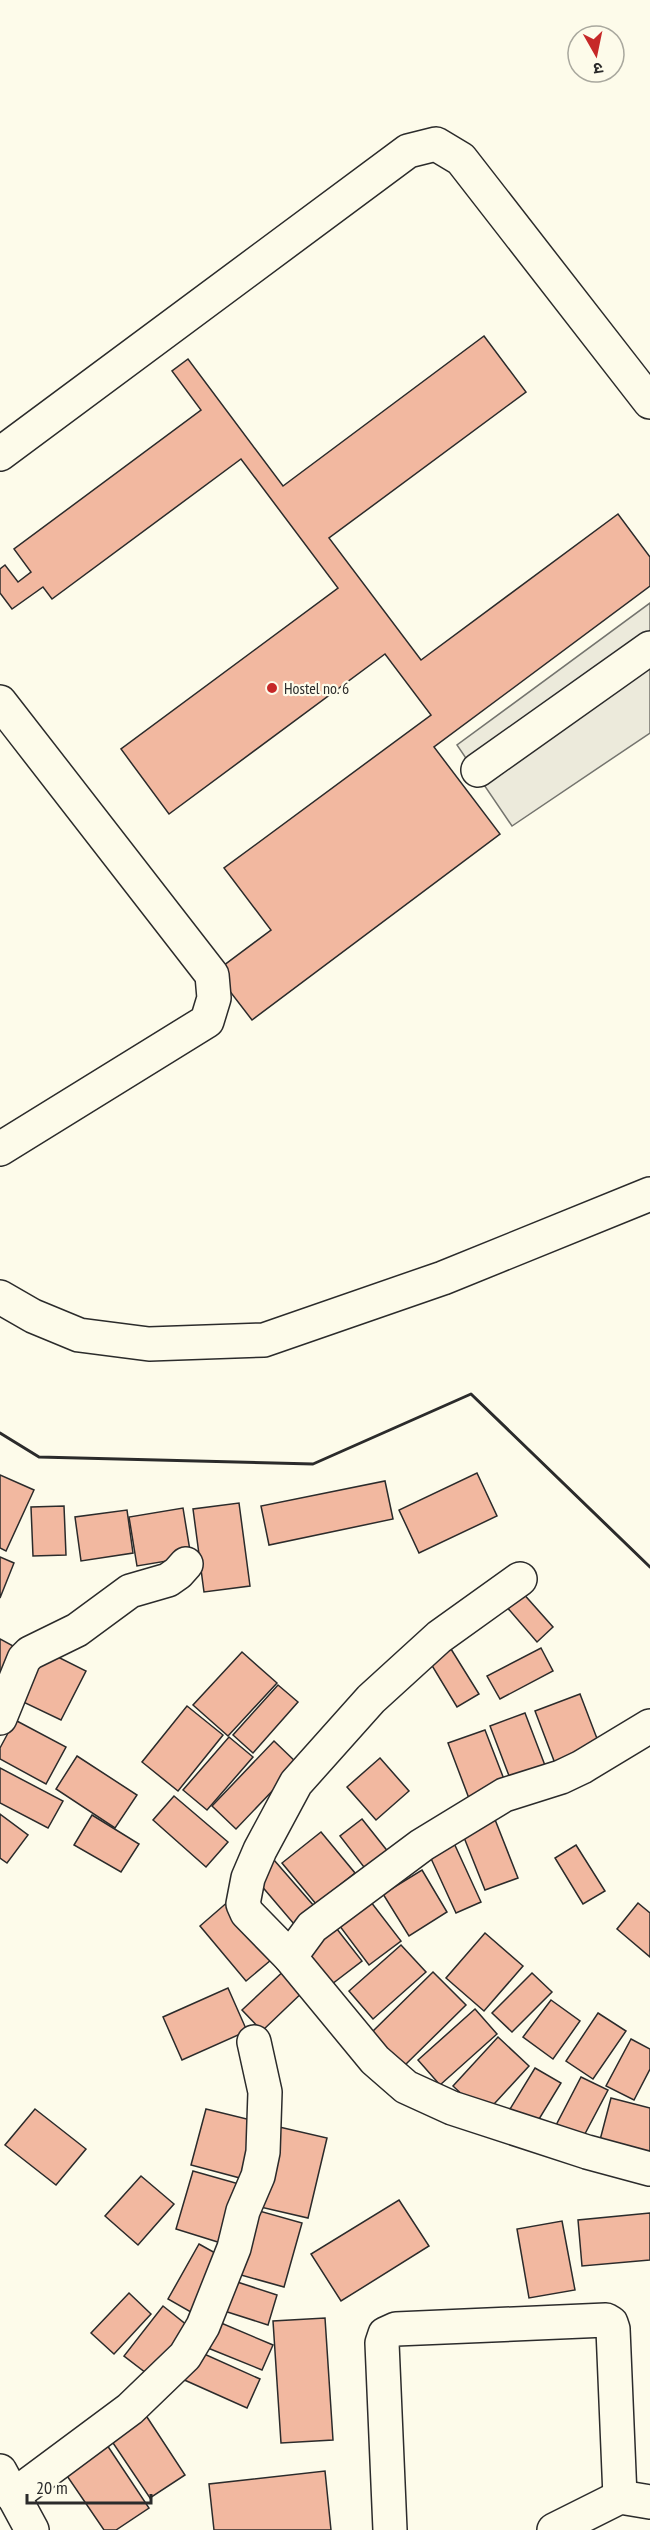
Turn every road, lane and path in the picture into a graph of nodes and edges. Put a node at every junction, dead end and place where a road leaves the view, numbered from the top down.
1 (650, 402) edge
2 (0, 454) edge
3 (650, 648) edge
4 (0, 702) edge
5 (478, 770) dead end
6 (0, 1149) edge
7 (650, 1194) edge
8 (0, 1297) edge
9 (186, 1564) dead end
10 (520, 1579) dead end
11 (0, 1718) edge
12 (650, 1726) edge
13 (290, 1957) junction
14 (254, 2042) dead end
15 (650, 2169) edge
16 (7, 2484) edge
17 (635, 2500) edge
18 (32, 2530) edge
19 (390, 2530) edge
20 (554, 2530) edge

1 - 2 street
3 - 5 street
4 - 6 street
7 - 8 street
9 - 11 street
10 - 13 street
12 - 13 street
13 - 15 street
14 - 16 street
16 - 18 street
17 - 19 street
17 - 20 street

